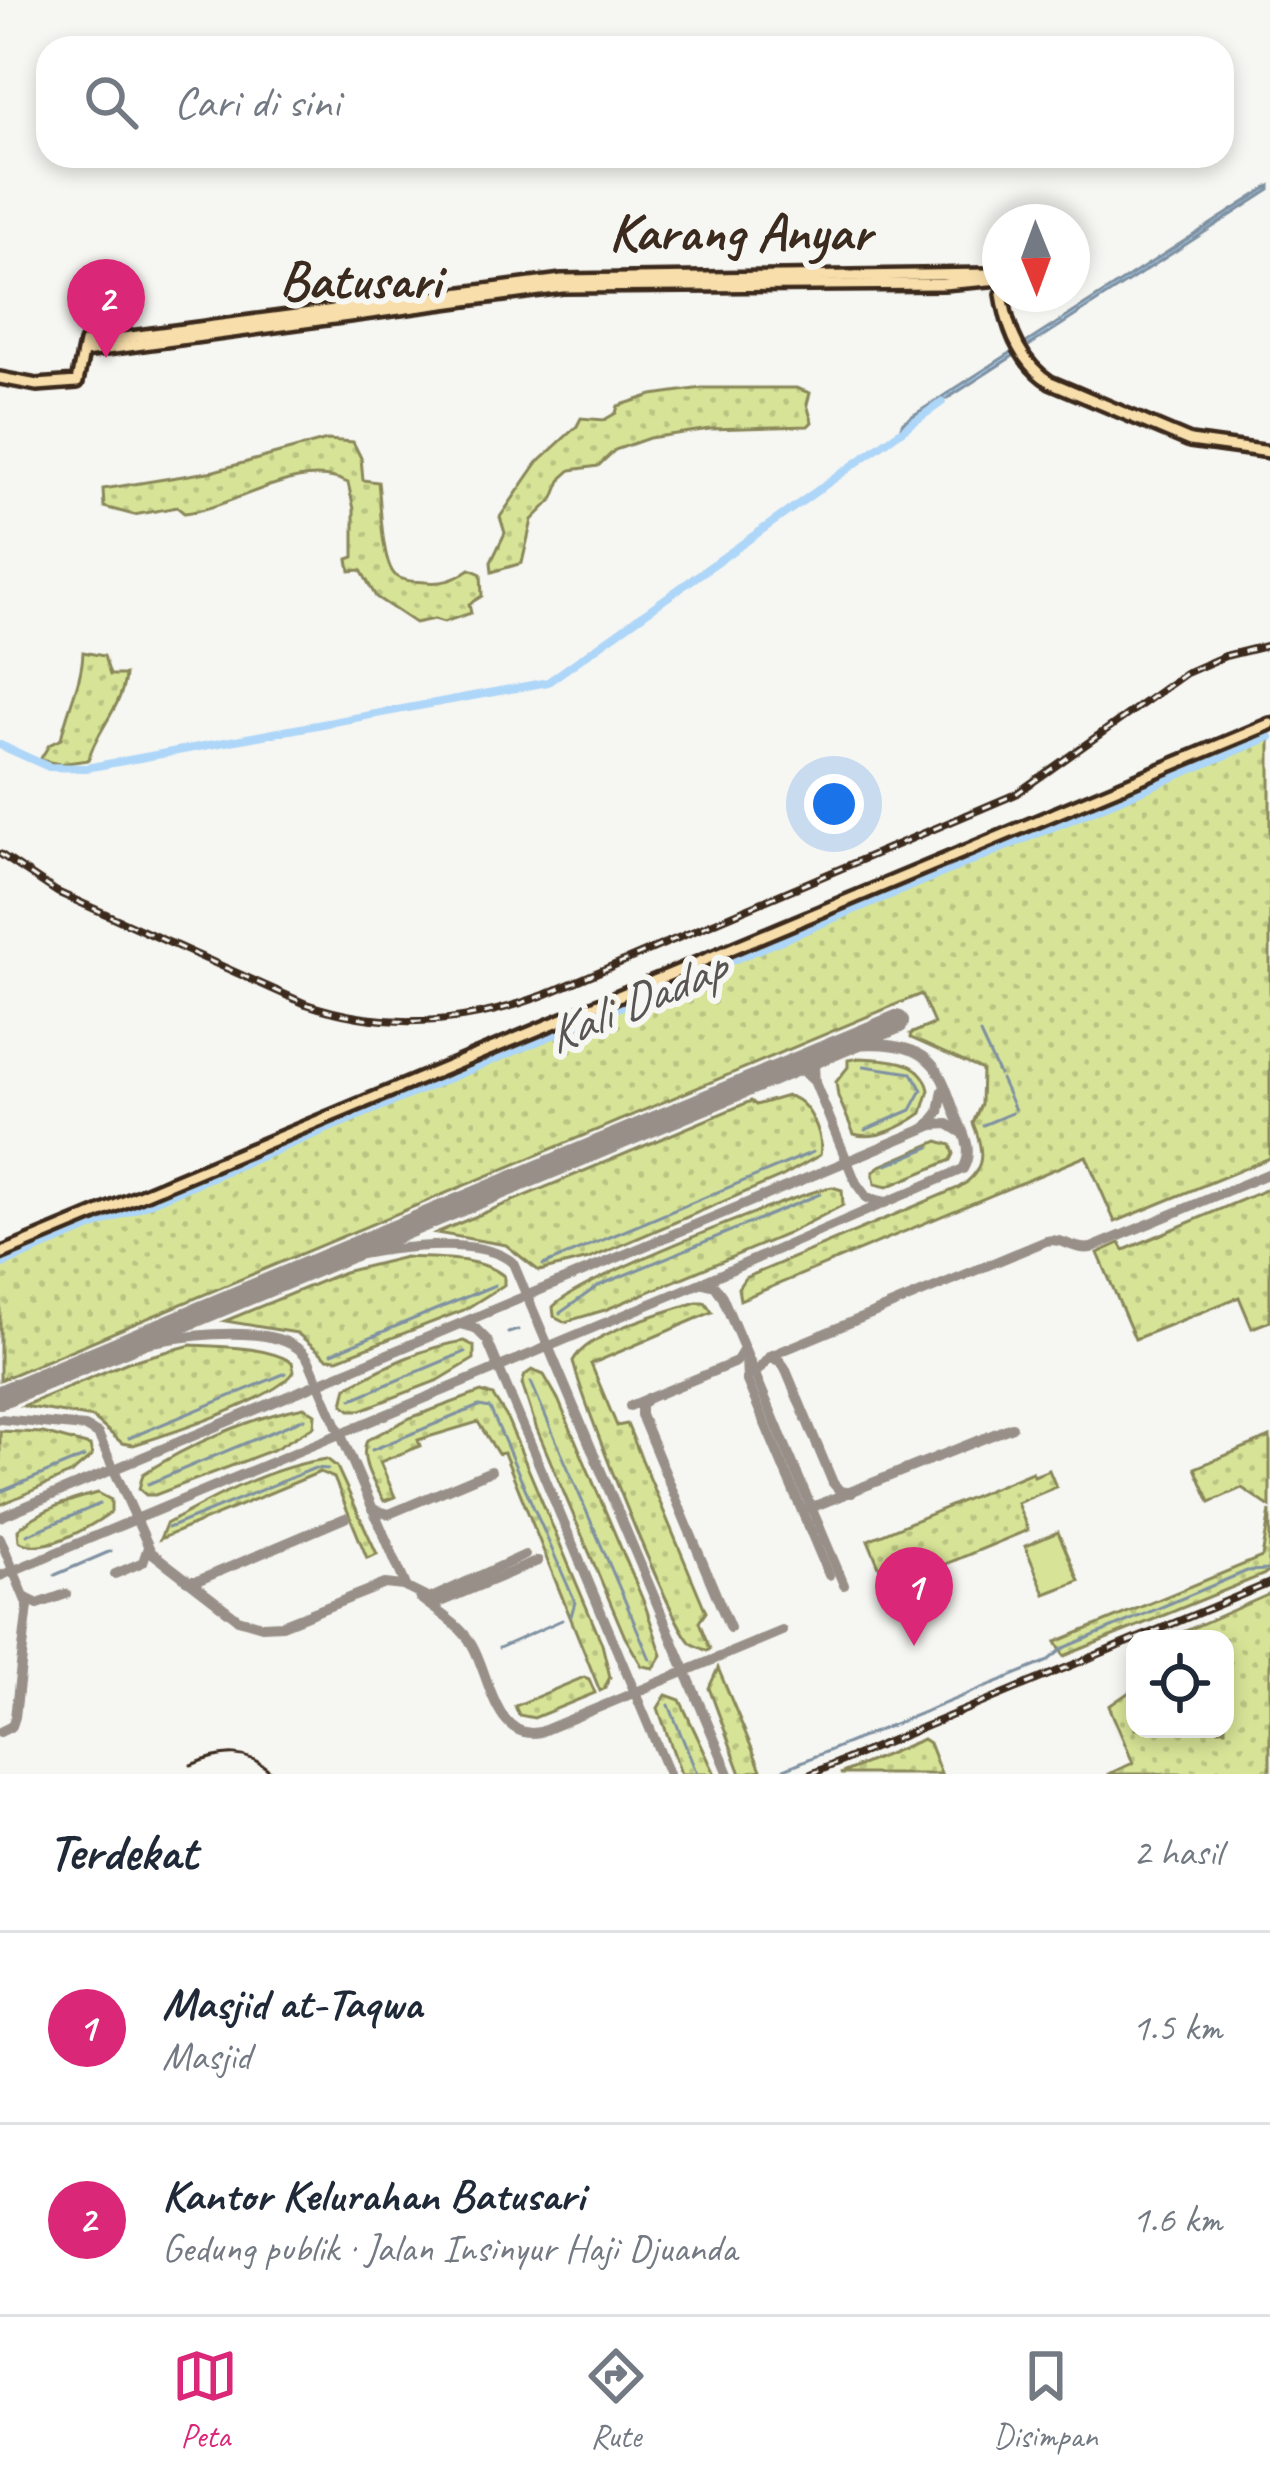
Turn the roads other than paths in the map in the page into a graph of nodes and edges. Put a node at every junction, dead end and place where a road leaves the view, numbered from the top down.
1 (982, 279) edge
2 (943, 280) junction
3 (982, 282) edge
4 (1004, 312) edge
5 (0, 378) edge
6 (1270, 450) edge
7 (1270, 724) edge
8 (0, 1254) edge

1 - 2 main road
2 - 3 main road
2 - 5 main road
4 - 6 main road
7 - 8 main road

